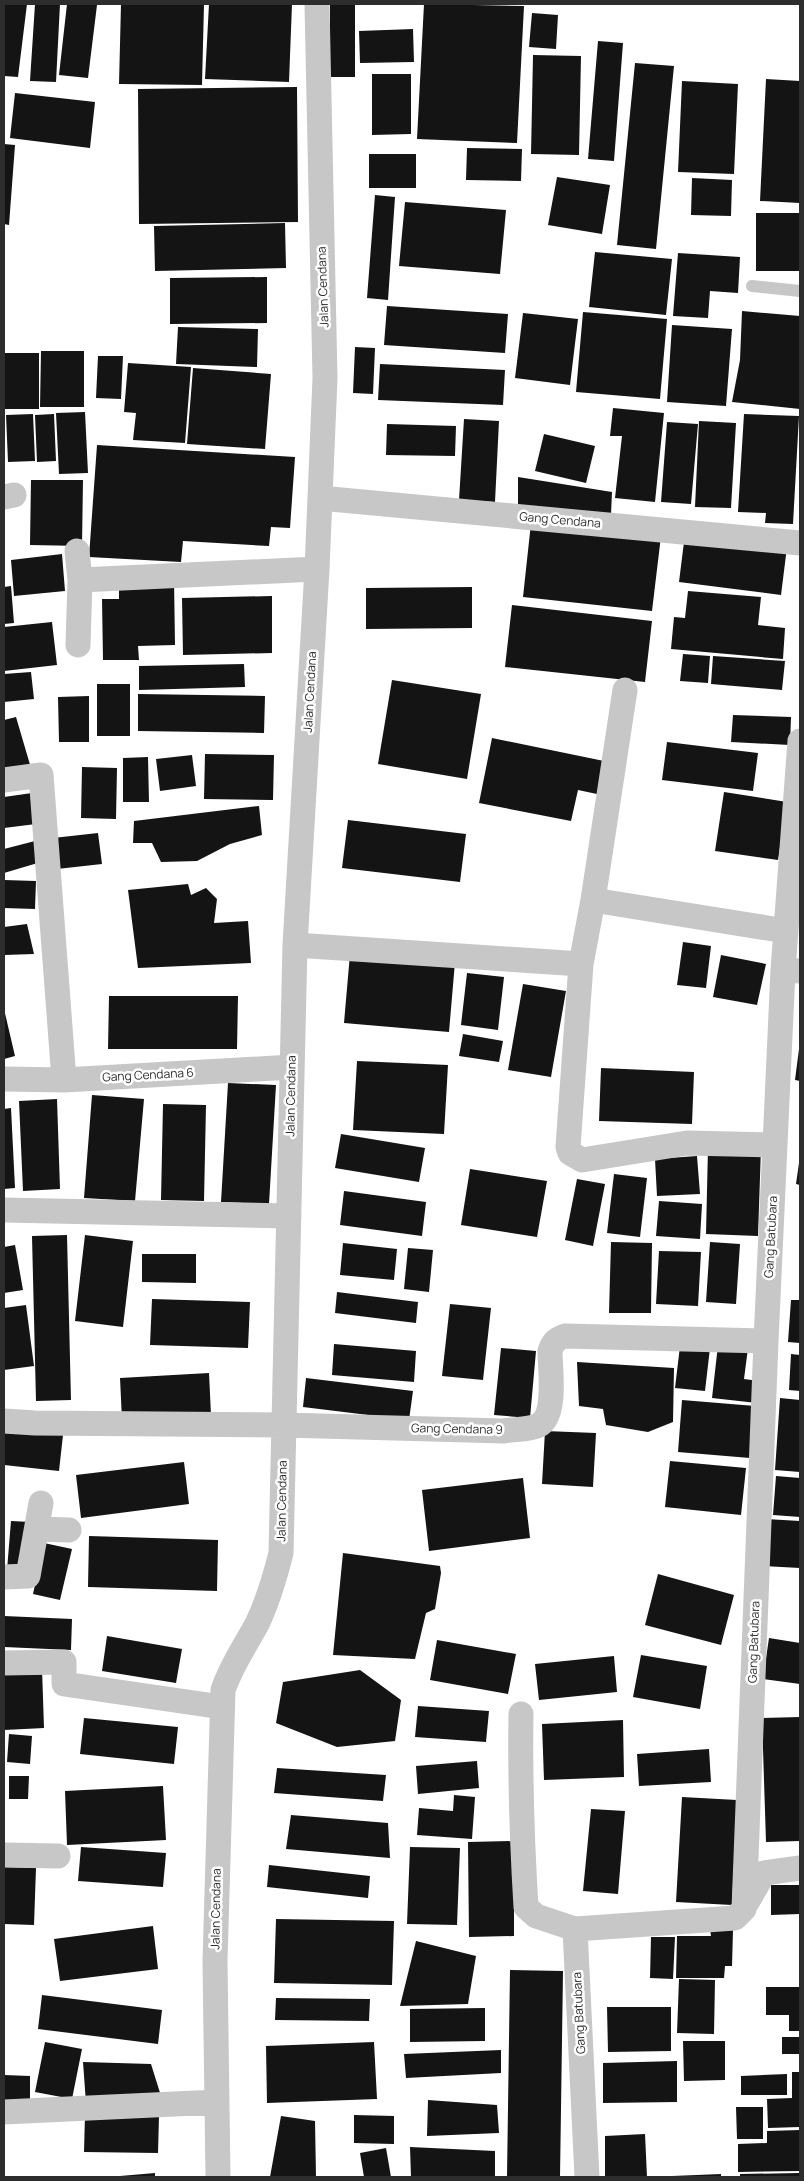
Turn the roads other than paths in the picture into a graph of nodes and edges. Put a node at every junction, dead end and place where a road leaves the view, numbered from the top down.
1 (316, 4) edge
2 (752, 286) dead end
3 (800, 291) edge
4 (320, 498) junction
5 (800, 543) edge
6 (77, 551) dead end
7 (317, 569) junction
8 (80, 580) junction
9 (78, 645) dead end
10 (625, 690) dead end
11 (800, 741) edge
12 (4, 780) edge
13 (593, 900) junction
14 (786, 932) junction
15 (295, 945) junction
16 (581, 964) junction
17 (792, 971) edge
18 (292, 1067) junction
19 (4, 1080) edge
20 (64, 1080) junction
21 (775, 1145) junction
22 (4, 1210) edge
23 (288, 1216) junction
24 (766, 1341) junction
25 (4, 1421) edge
26 (284, 1425) junction
27 (42, 1503) dead end
28 (37, 1529) junction
29 (69, 1530) dead end
30 (4, 1577) edge
31 (4, 1663) edge
32 (222, 1707) junction
33 (521, 1714) dead end
34 (4, 1855) edge
35 (58, 1856) dead end
36 (800, 1868) edge
37 (744, 1909) junction
38 (575, 1929) junction
39 (217, 2102) junction
40 (4, 2112) edge
41 (218, 2177) edge
42 (587, 2177) edge

1 - 4 street, Jalan Cendana
2 - 3 lane
4 - 5 street, Gang Cendana
4 - 7 street, Jalan Cendana
6 - 8 street
7 - 8 street
7 - 15 street, Jalan Cendana
8 - 9 street
10 - 13 street
11 - 14 street, Gang Batubara
12 - 20 street
13 - 14 street
13 - 16 street
14 - 17 street, Gang Batubara
15 - 16 street
15 - 18 street, Jalan Cendana
16 - 21 street
17 - 21 street, Gang Batubara
18 - 20 street, Gang Cendana 6
18 - 23 street, Jalan Cendana
19 - 20 street, Gang Cendana 6
21 - 24 street, Gang Batubara
22 - 23 street
23 - 26 street, Jalan Cendana
24 - 26 street, Gang Cendana 9
24 - 37 street, Gang Batubara
25 - 26 street
26 - 32 street, Jalan Cendana
27 - 28 street
28 - 29 street
28 - 30 street
31 - 32 street
32 - 39 street, Jalan Cendana
33 - 38 street
34 - 35 street
36 - 37 street
37 - 38 street
38 - 42 street, Gang Batubara
39 - 40 street
39 - 41 street, Jalan Cendana

